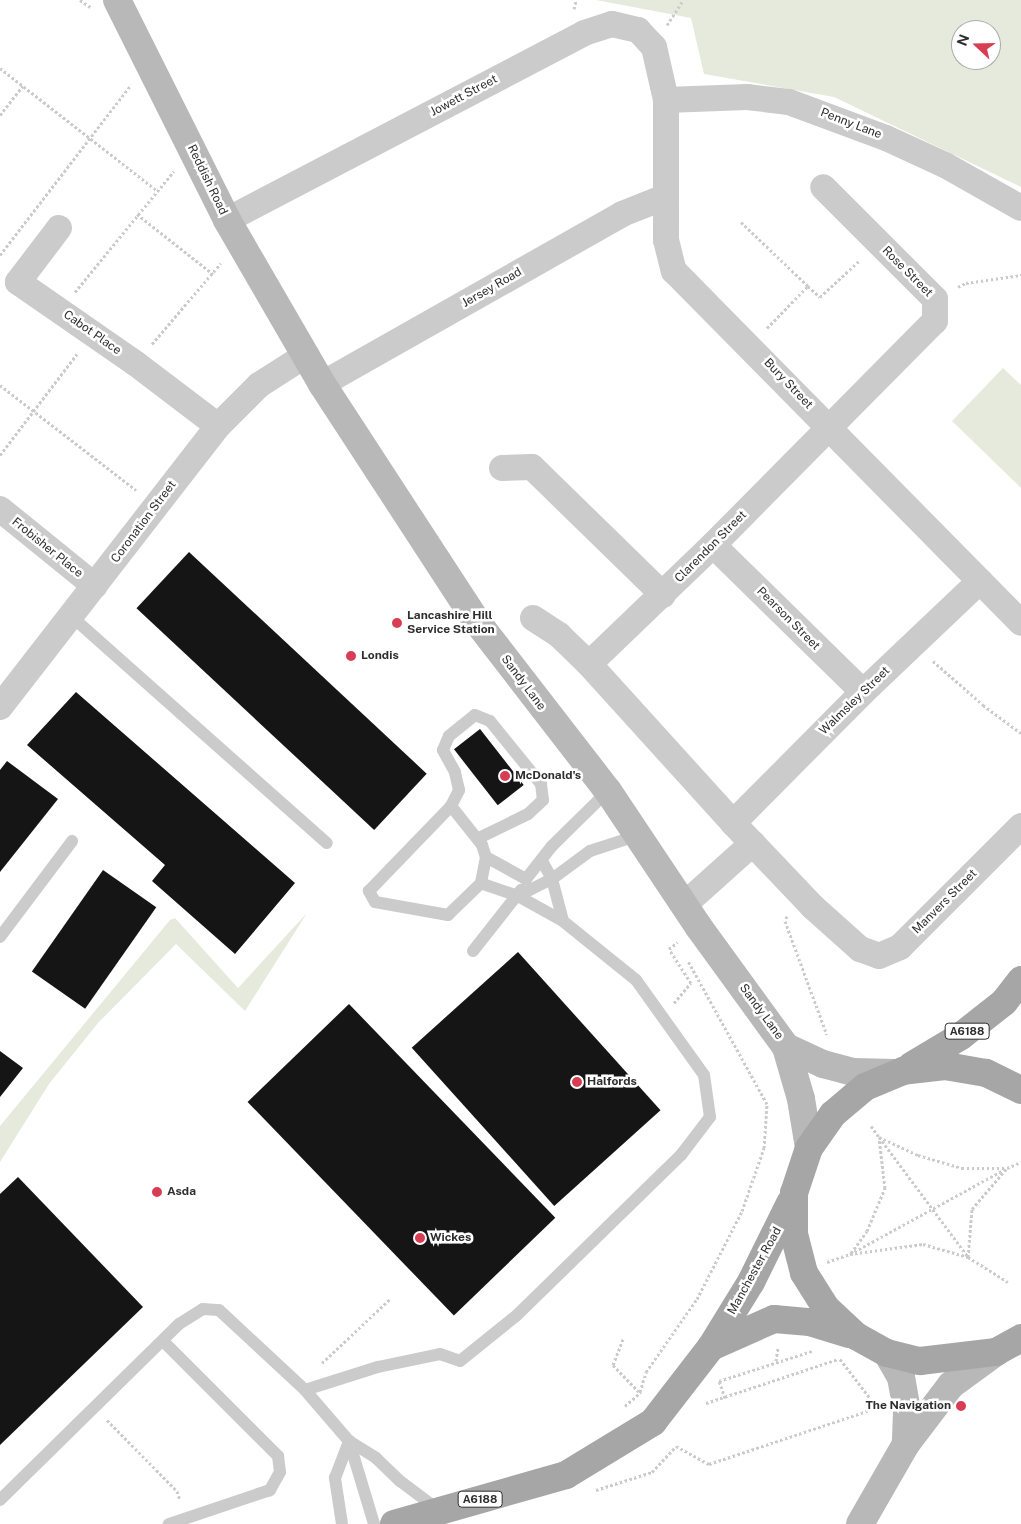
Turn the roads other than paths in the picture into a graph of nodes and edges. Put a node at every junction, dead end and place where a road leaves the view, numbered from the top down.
1 (117, 0) edge
2 (666, 100) junction
3 (822, 187) dead end
4 (665, 197) junction
5 (1021, 208) edge
6 (59, 228) dead end
7 (233, 231) junction
8 (306, 355) junction
9 (322, 384) junction
10 (218, 426) junction
11 (830, 427) junction
12 (502, 468) dead end
13 (0, 509) edge
14 (713, 545) junction
15 (980, 581) junction
16 (95, 586) junction
17 (663, 595) junction
18 (71, 616) junction
19 (533, 618) dead end
20 (1021, 623) edge
21 (589, 664) junction
22 (862, 692) junction
23 (0, 707) edge
24 (608, 791) junction
25 (451, 806) junction
26 (733, 823) junction
27 (1021, 826) edge
28 (639, 835) junction
29 (479, 838) junction
30 (72, 841) dead end
31 (327, 843) dead end
32 (753, 843) junction
33 (486, 857) junction
34 (542, 861) junction
35 (526, 879) junction
36 (552, 880) junction
37 (481, 883) junction
38 (518, 896) junction
39 (563, 921) junction
40 (687, 924) junction
41 (0, 937) edge
42 (473, 951) dead end
43 (1021, 980) edge
44 (786, 1046) junction
45 (899, 1072) junction
46 (1021, 1090) edge
47 (808, 1148) junction
48 (794, 1193) junction
49 (1021, 1338) edge
50 (162, 1341) junction
51 (845, 1344) junction
52 (711, 1347) junction
53 (996, 1352) junction
54 (887, 1353) junction
55 (305, 1390) junction
56 (349, 1441) junction
57 (906, 1444) junction
58 (0, 1500) edge
59 (440, 1511) junction
60 (169, 1524) edge
61 (342, 1524) edge
62 (374, 1524) edge
63 (394, 1524) edge
64 (860, 1524) edge

1 - 7 main road, Reddish Road
2 - 4 street, Bury Street
2 - 5 street, Penny Lane
2 - 7 street, Jowett Street
3 - 11 street, Rose Street
4 - 9 street, Jersey Road
4 - 11 street, Bury Street
6 - 10 street, Cabot Place
7 - 8 main road, Reddish Road
8 - 9 main road, Sandy Lane
8 - 10 street, Coronation Street
9 - 24 main road, Sandy Lane
10 - 16 street, Coronation Street
11 - 14 street, Clarendon Street
11 - 15 street, Bury Street
12 - 17 street
13 - 16 street, Frobisher Place
14 - 17 street, Clarendon Street
14 - 22 street, Pearson Street
15 - 20 street, Bury Street
15 - 22 street, Walmsley Street
16 - 18 street, Coronation Street
17 - 21 street, Clarendon Street
18 - 23 street, Coronation Street
18 - 31 lane
19 - 21 street
21 - 26 street
22 - 26 street, Walmsley Street
24 - 28 main road, Sandy Lane
24 - 34 lane
25 - 29 lane
25 - 29 lane
25 - 37 lane
26 - 32 street
27 - 32 street, Manvers Street
28 - 36 lane
28 - 40 main road, Sandy Lane
29 - 33 lane
30 - 41 lane
32 - 40 street
33 - 35 lane
33 - 37 lane
34 - 35 lane
34 - 36 lane
35 - 38 lane
36 - 38 lane
36 - 39 lane
37 - 38 lane
38 - 39 lane
38 - 42 lane
39 - 55 lane
40 - 44 main road, Sandy Lane
43 - 45 main road, A6188
44 - 45 main road, Sandy Lane
44 - 47 main road, Sandy Lane
45 - 46 main road
45 - 47 main road
47 - 48 main road
48 - 51 main road
48 - 52 main road, Manchester Road / A6188
49 - 53 main road
50 - 55 lane
50 - 58 lane
50 - 60 lane
51 - 52 main road, Manchester Road / A6188
51 - 54 main road
52 - 59 main road, Manchester Road / A6188
53 - 54 main road
53 - 57 main road
54 - 57 main road
55 - 56 lane
56 - 59 lane
56 - 61 lane
56 - 62 lane
57 - 64 main road
59 - 63 main road, Manchester Road / A6188

